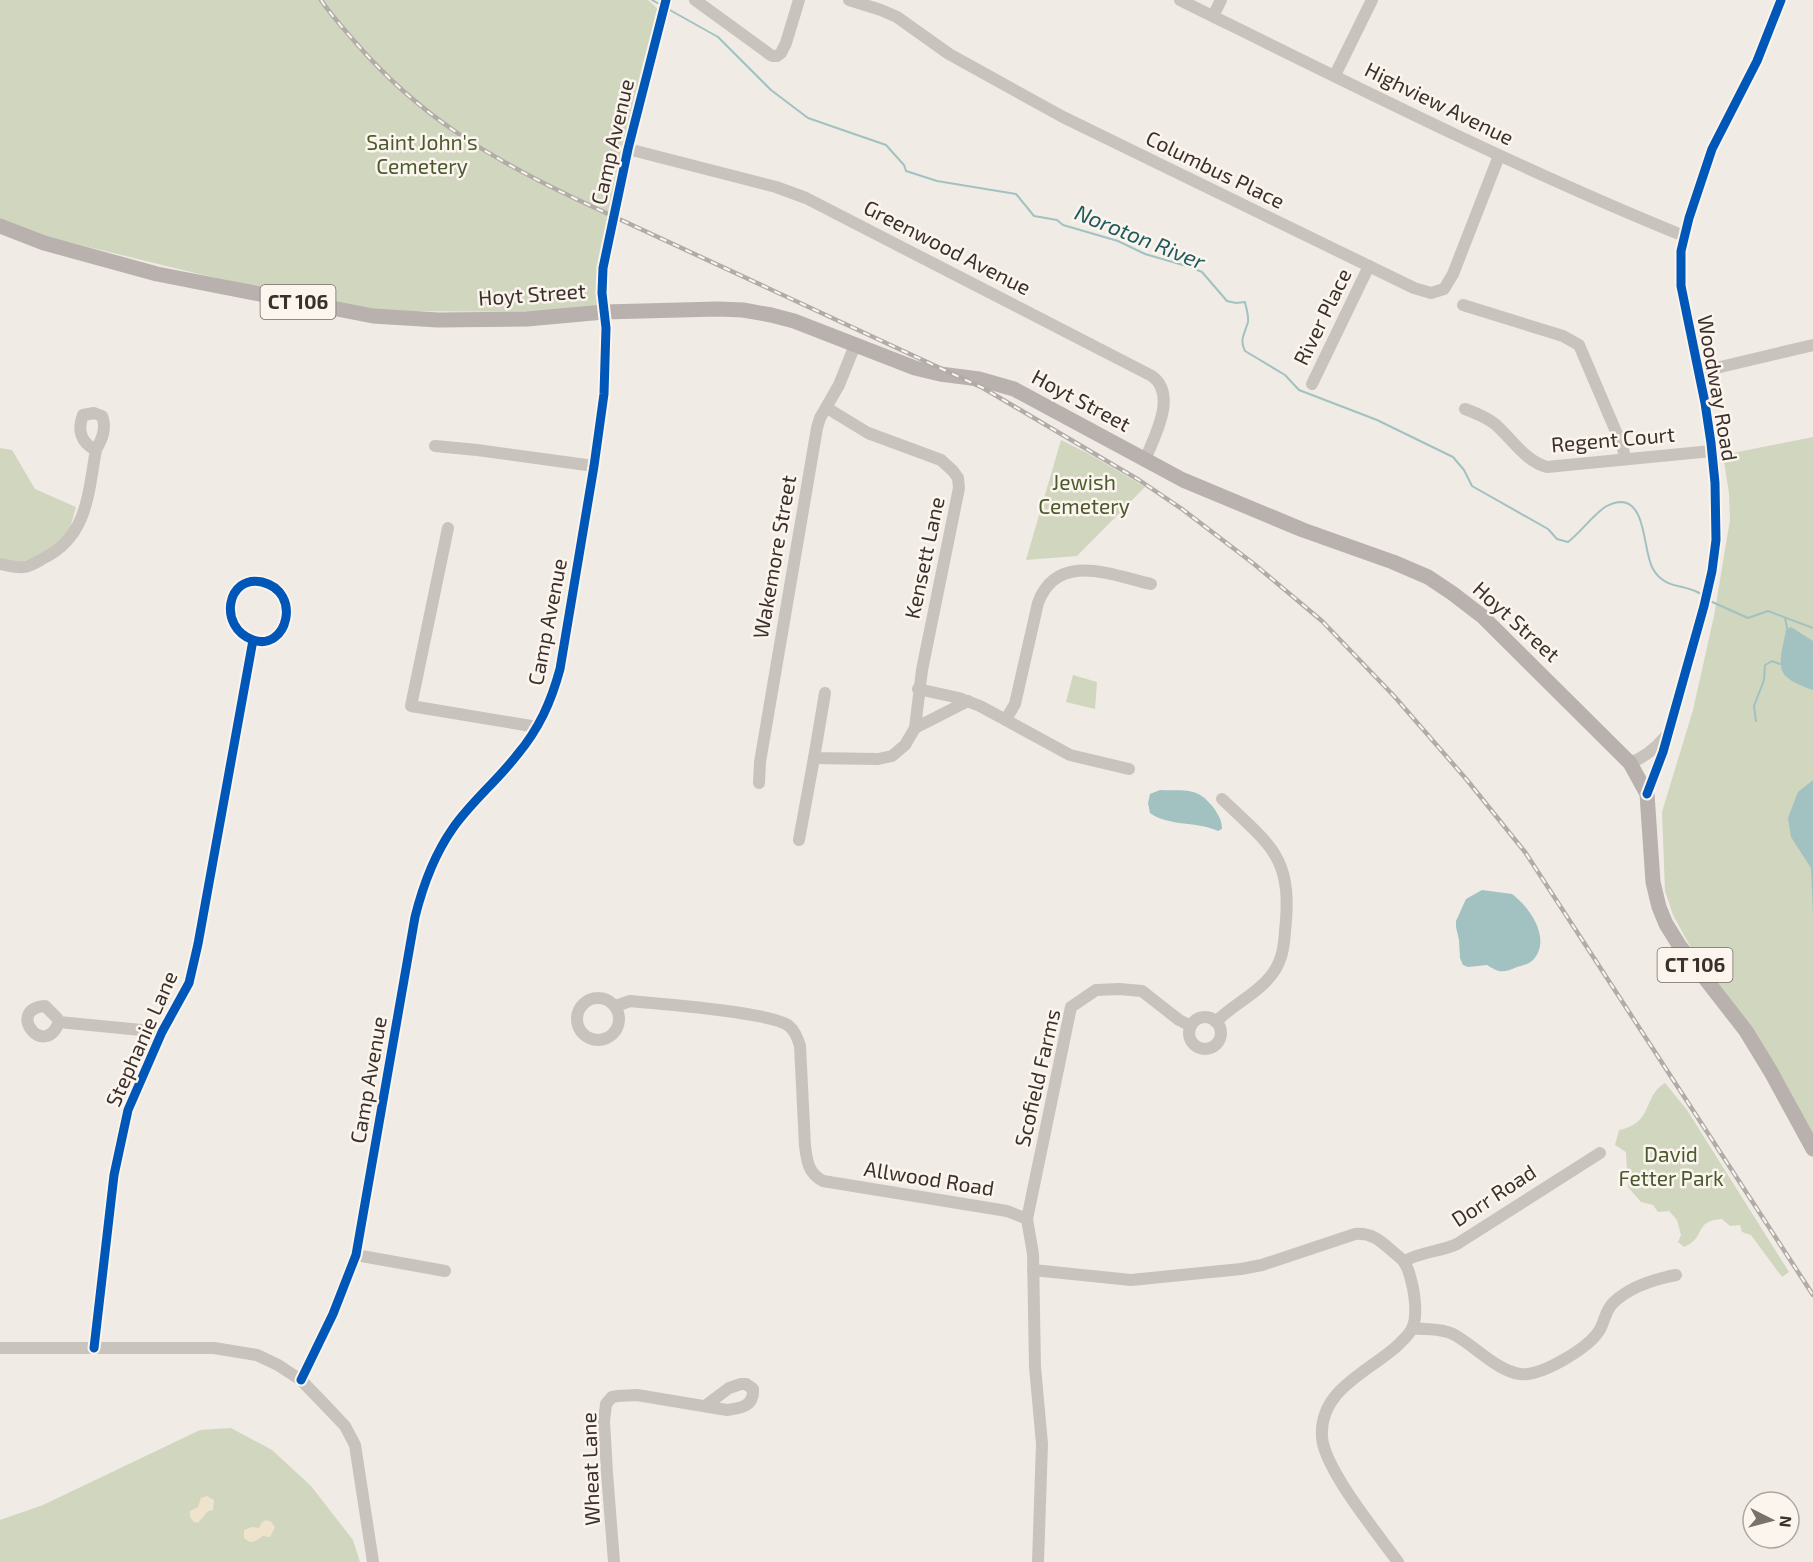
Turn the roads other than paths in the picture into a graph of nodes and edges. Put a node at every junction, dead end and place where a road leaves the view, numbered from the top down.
1 (695, 0) edge
2 (799, 0) edge
3 (849, 0) edge
4 (1180, 0) edge
5 (1221, 0) edge
6 (1372, 0) edge
7 (1781, 0) edge
8 (664, 5) edge
9 (1213, 16) junction
10 (1335, 75) junction
11 (628, 149) junction
12 (1498, 156) junction
13 (0, 226) edge
14 (1684, 236) junction
15 (1369, 266) junction
16 (1462, 305) dead end
17 (604, 312) junction
18 (855, 345) junction
19 (1813, 345) edge
20 (1699, 372) junction
21 (1312, 384) dead end
22 (827, 408) junction
23 (1465, 410) dead end
24 (435, 446) dead end
25 (96, 450) dead end
26 (1712, 452) junction
27 (1625, 459) junction
28 (1145, 460) junction
29 (594, 466) junction
30 (448, 528) dead end
31 (0, 564) edge
32 (1152, 584) dead end
33 (253, 640) junction
34 (918, 689) junction
35 (825, 693) dead end
36 (968, 701) junction
37 (1006, 719) junction
38 (537, 727) junction
39 (915, 728) junction
40 (1666, 736) junction
41 (814, 758) junction
42 (1630, 763) junction
43 (1129, 769) dead end
44 (759, 783) dead end
45 (1647, 794) junction
46 (1222, 799) dead end
47 (799, 840) dead end
48 (616, 1006) dead end
49 (58, 1022) dead end
50 (1216, 1022) junction
51 (1191, 1026) junction
52 (162, 1032) junction
53 (1813, 1149) edge
54 (1600, 1153) dead end
55 (1027, 1219) junction
56 (356, 1256) junction
57 (1405, 1261) junction
58 (1034, 1270) junction
59 (445, 1271) dead end
60 (1676, 1275) dead end
61 (1412, 1328) junction
62 (0, 1348) edge
63 (94, 1348) junction
64 (301, 1380) junction
65 (705, 1406) dead end
66 (373, 1562) edge
67 (614, 1562) edge
68 (1038, 1562) edge
69 (1398, 1562) edge

1 - 2 street
3 - 15 street, Columbus Place
4 - 9 street, Highview Avenue
5 - 9 street
6 - 10 street
7 - 14 street, Woodway Road
8 - 11 street, Camp Avenue
9 - 10 street, Highview Avenue
10 - 12 street, Highview Avenue
11 - 17 street, Camp Avenue
11 - 28 street, Greenwood Avenue
12 - 14 street, Highview Avenue
12 - 15 street, Columbus Place
13 - 17 main road, Hoyt Street / CT 106
14 - 20 street, Woodway Road
15 - 21 street, River Place
16 - 27 street
17 - 18 main road, Hoyt Street / CT 106
17 - 29 street, Camp Avenue
18 - 22 street, Wakemore Street
18 - 28 main road, Hoyt Street / CT 106
19 - 20 street
20 - 26 street, Woodway Road
22 - 34 street, Kensett Lane
22 - 44 street, Wakemore Street
23 - 27 street, Regent Court
24 - 29 street
25 - 31 street
26 - 27 street, Regent Court
26 - 40 street, Woodway Road
28 - 42 main road, Hoyt Street / CT 106
29 - 38 street, Camp Avenue
30 - 38 street
32 - 37 street
33 - 33 street
33 - 52 street, Stephanie Lane
34 - 36 street
34 - 39 street, Kensett Lane
35 - 41 street
36 - 37 street
36 - 39 street
37 - 43 street
38 - 56 street, Camp Avenue
39 - 41 street
40 - 42 street
40 - 45 street, Woodway Road
41 - 47 street
42 - 45 main road, Hoyt Street / CT 106
45 - 53 main road, Hoyt Street / CT 106
46 - 50 street
48 - 55 street, Allwood Road
49 - 52 street
50 - 51 street
50 - 51 street, Scofield Farms
51 - 55 street, Scofield Farms
52 - 63 street, Stephanie Lane
54 - 57 street, Dorr Road
55 - 58 street
56 - 59 street
56 - 64 street, Camp Avenue
57 - 58 street
57 - 61 street
58 - 68 street
60 - 61 street
61 - 69 street
62 - 63 street
63 - 64 street
64 - 66 street
65 - 67 street, Wheat Lane

